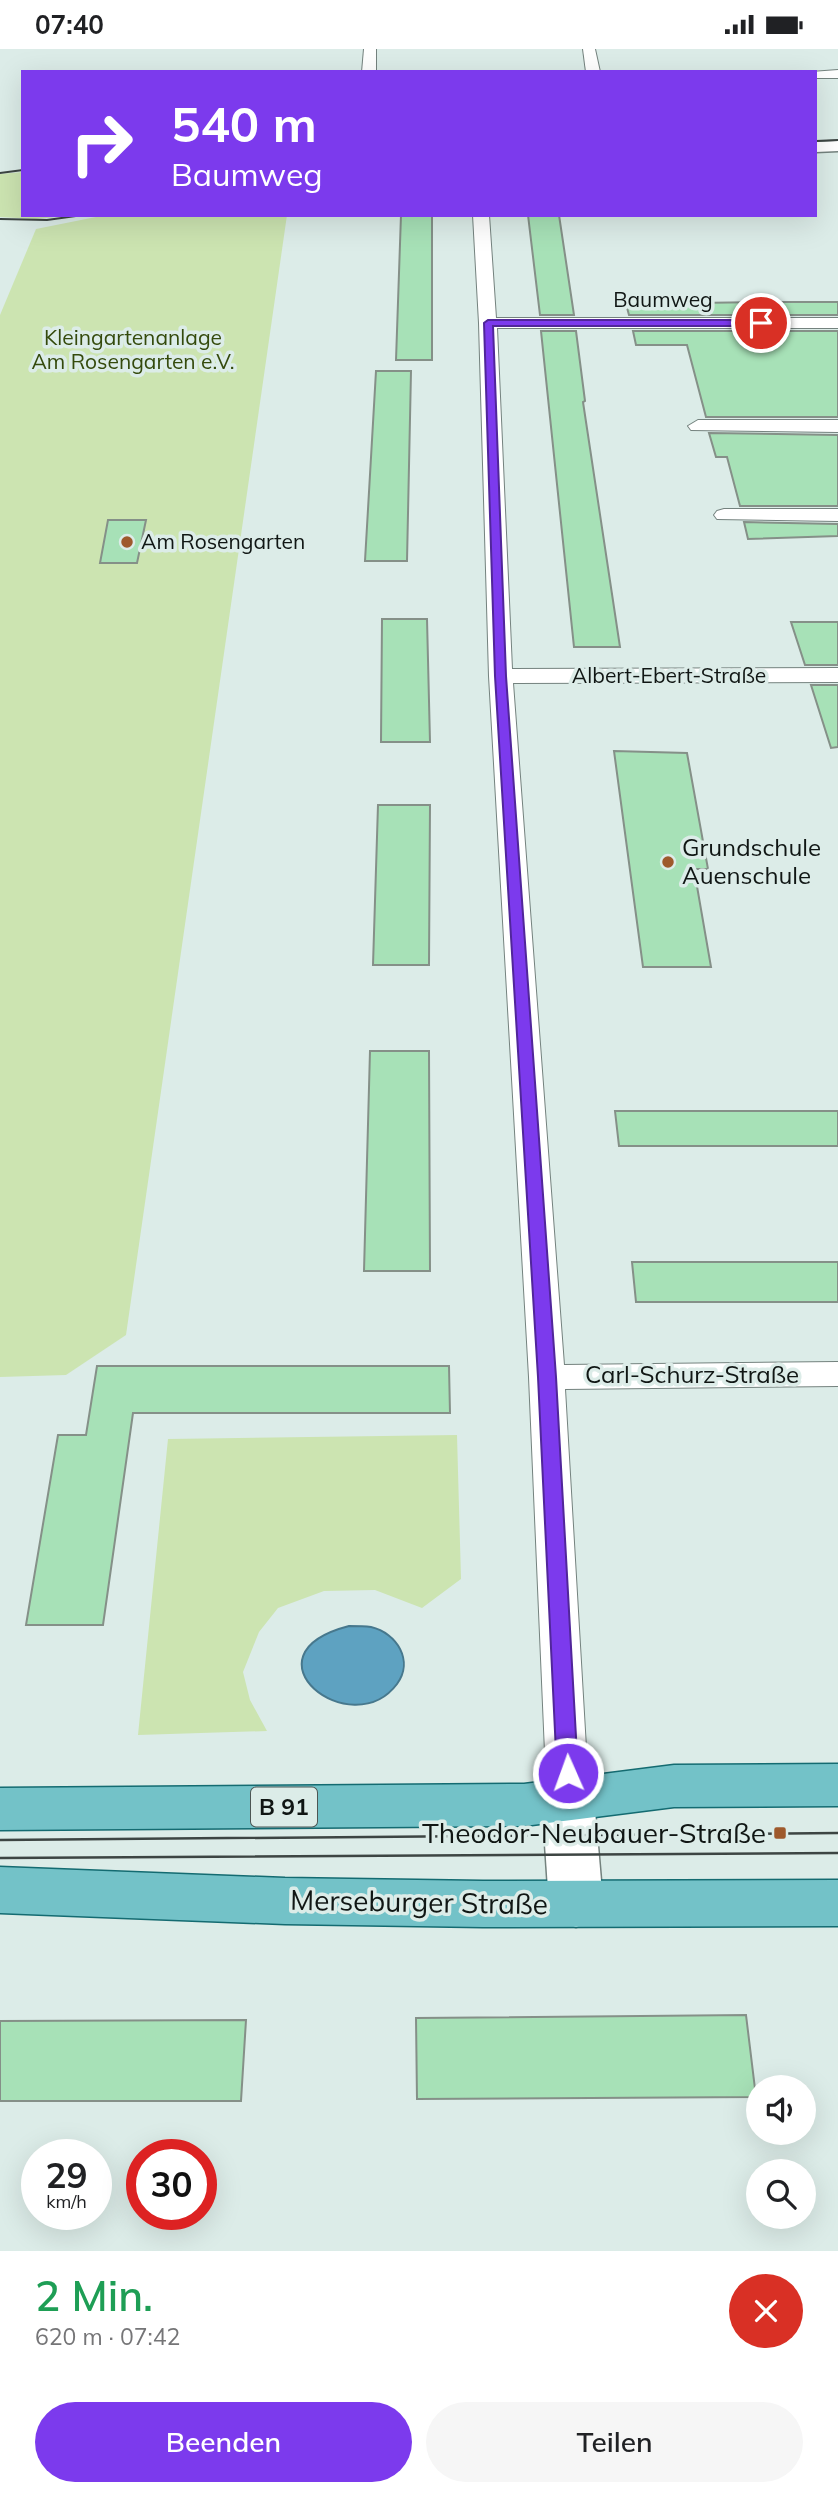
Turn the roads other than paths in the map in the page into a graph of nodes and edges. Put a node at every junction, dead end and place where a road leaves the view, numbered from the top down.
1 (370, 49) edge
2 (589, 49) edge
3 (369, 70) edge
4 (593, 70) edge
5 (817, 74) edge
6 (838, 74) edge
7 (838, 136) edge
8 (817, 137) edge
9 (838, 146) edge
10 (817, 147) edge
11 (481, 217) edge
12 (488, 323) junction
13 (838, 323) edge
14 (698, 426) dead end
15 (838, 426) edge
16 (724, 515) dead end
17 (838, 515) edge
18 (838, 675) edge
19 (500, 676) junction
20 (838, 1374) edge
21 (547, 1377) junction
22 (838, 1785) edge
23 (568, 1799) junction
24 (0, 1809) edge
25 (0, 1890) edge
26 (838, 1903) edge
27 (576, 1904) junction

1 - 3 street
2 - 4 street
5 - 6 street
7 - 8 street
9 - 10 street
11 - 12 street
12 - 13 street, Baumweg
12 - 19 street
14 - 15 street
16 - 17 street
18 - 19 street, Albert-Ebert-Straße
19 - 21 street
20 - 21 street, Carl-Schurz-Straße
21 - 23 street
22 - 23 main road, B 91
23 - 24 main road, B 91
23 - 27 street
25 - 27 main road, Merseburger Straße
26 - 27 main road, Merseburger Straße

